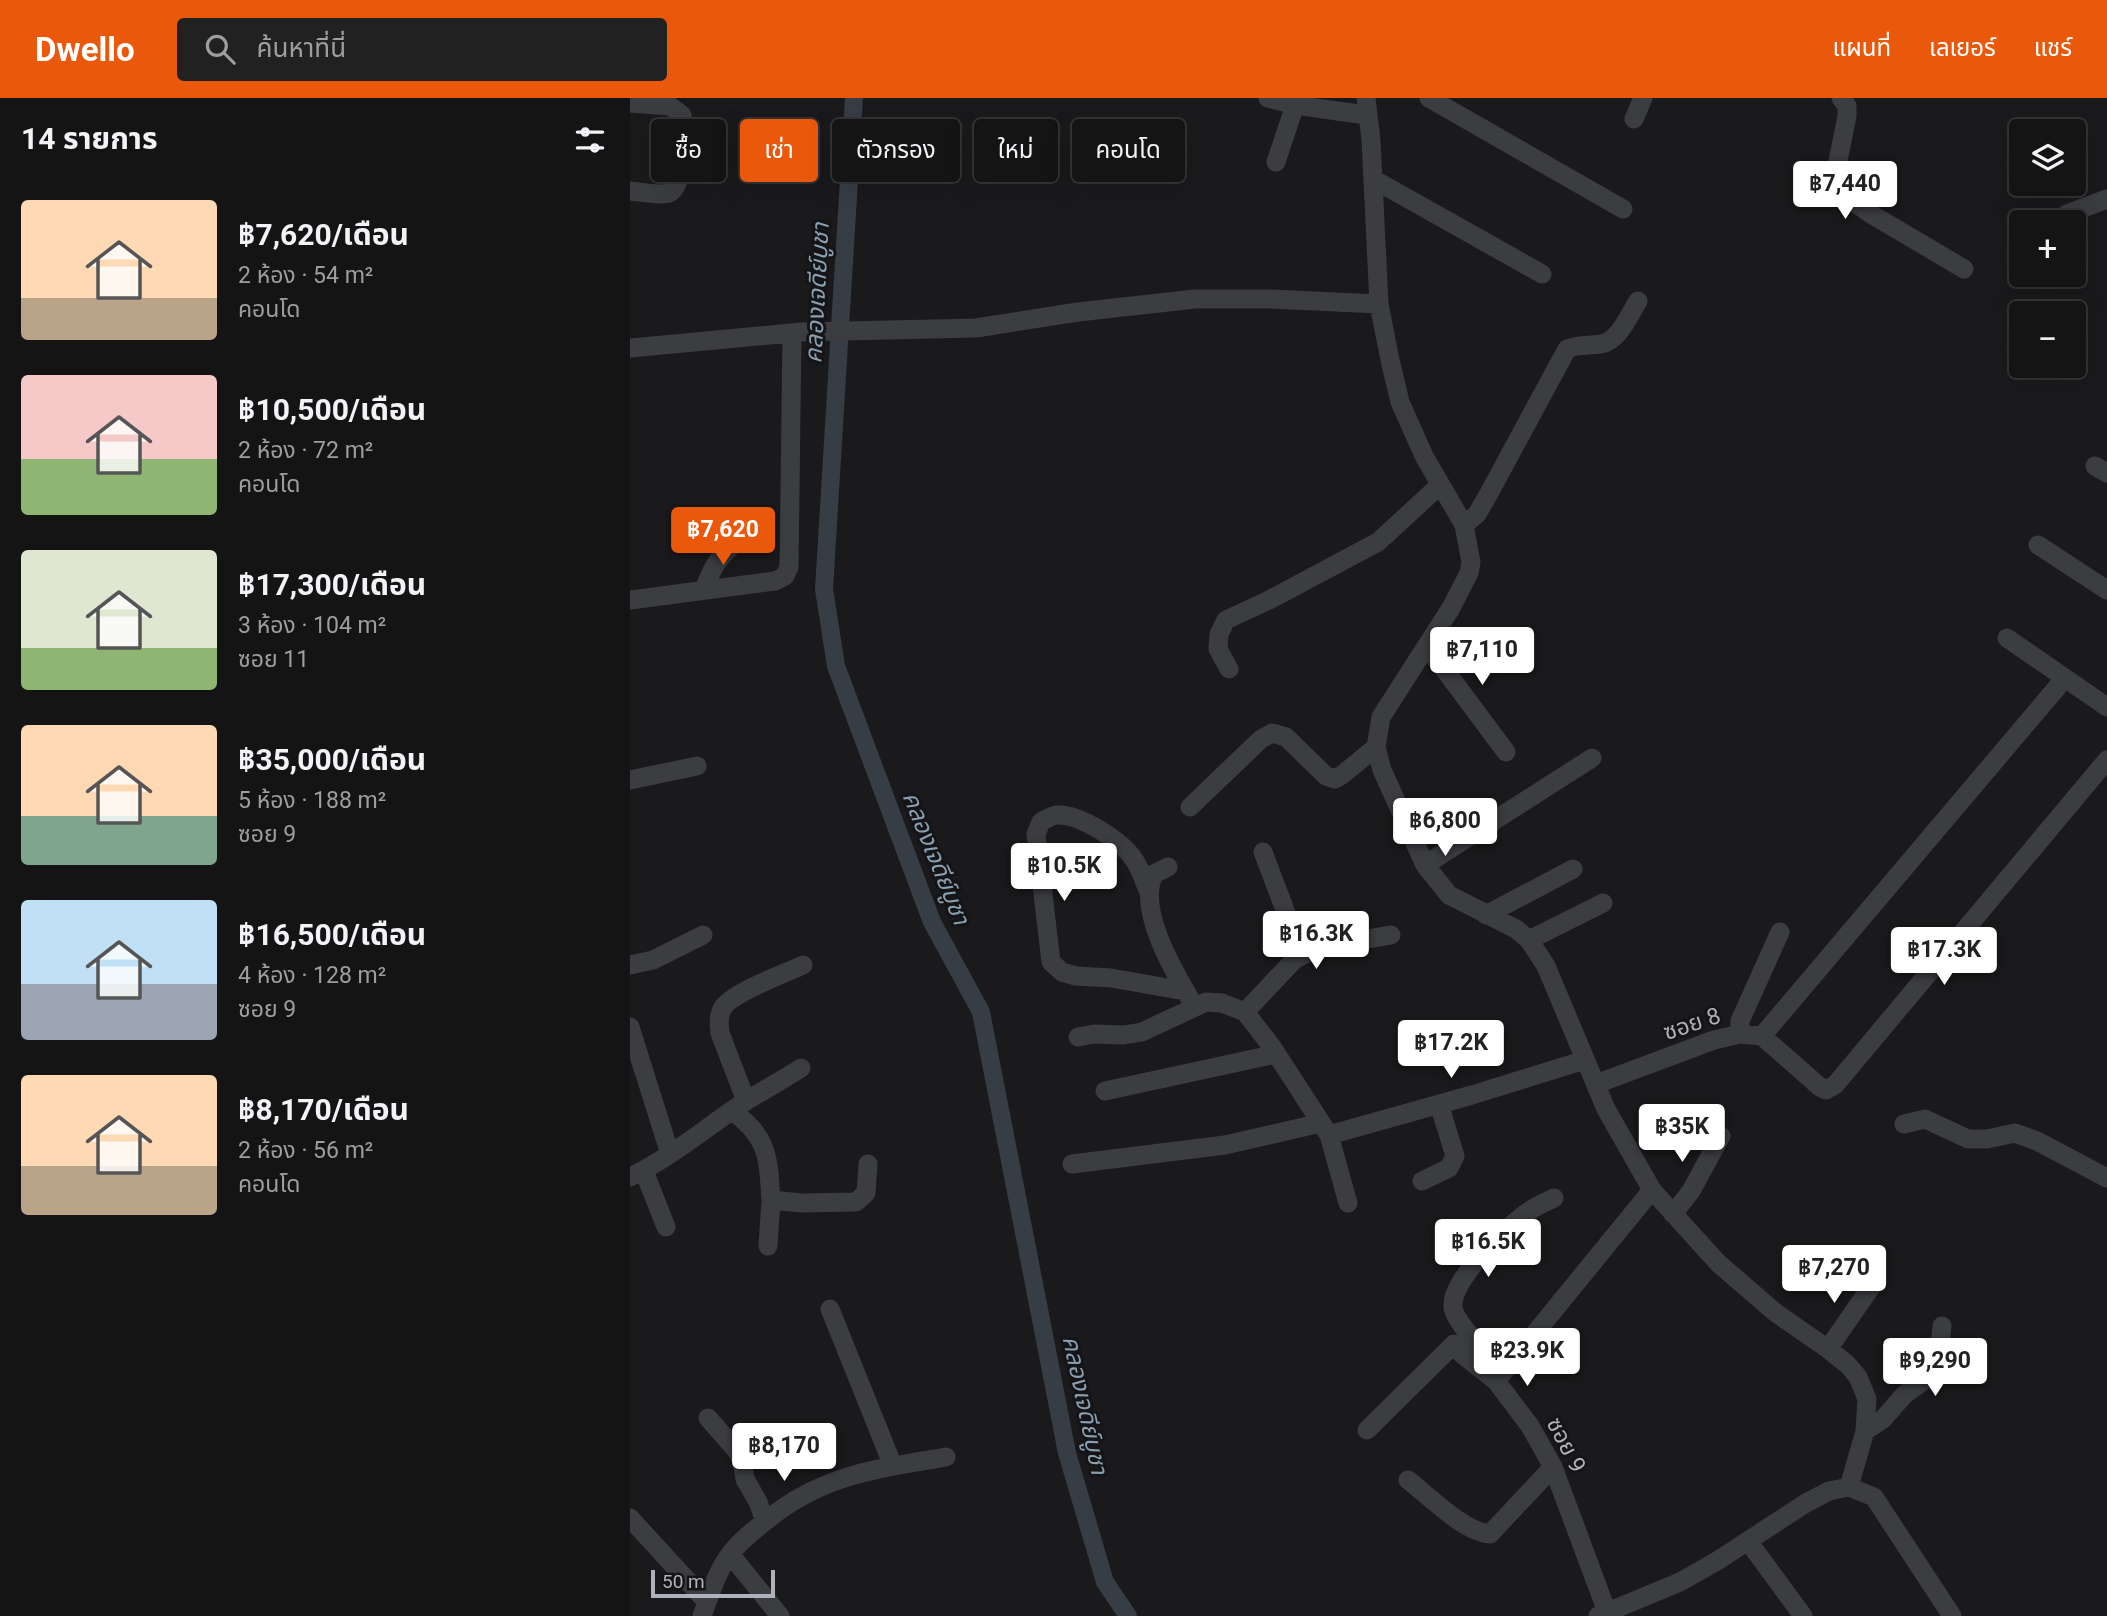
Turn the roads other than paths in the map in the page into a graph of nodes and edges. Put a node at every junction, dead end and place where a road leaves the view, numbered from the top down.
1 (1268, 98) edge
2 (1429, 98) edge
3 (1643, 98) edge
4 (1840, 98) edge
5 (630, 103) edge
6 (1295, 105) junction
7 (1366, 106) edge
8 (1634, 119) dead end
9 (1276, 162) dead end
10 (1373, 179) junction
11 (630, 191) edge
12 (2107, 199) edge
13 (1623, 209) dead end
14 (2078, 210) edge
15 (1964, 269) dead end
16 (1542, 274) dead end
17 (1638, 301) dead end
18 (1379, 304) junction
19 (797, 333) junction
20 (630, 348) edge
21 (1440, 485) junction
22 (1464, 525) junction
23 (740, 539) dead end
24 (2038, 545) dead end
25 (704, 590) junction
26 (2107, 590) edge
27 (630, 600) edge
28 (2007, 638) dead end
29 (1427, 646) junction
30 (1229, 669) dead end
31 (2065, 678) junction
32 (2107, 707) edge
33 (1376, 747) junction
34 (1506, 752) dead end
35 (1592, 758) dead end
36 (2107, 760) edge
37 (697, 766) dead end
38 (630, 780) edge
39 (1189, 807) dead end
40 (1263, 852) dead end
41 (1425, 865) junction
42 (1168, 867) dead end
43 (1573, 869) dead end
44 (1149, 892) junction
45 (1603, 903) dead end
46 (1486, 915) junction
47 (1780, 932) dead end
48 (703, 935) dead end
49 (1391, 935) dead end
50 (1529, 940) junction
51 (1302, 955) junction
52 (630, 965) edge
53 (803, 965) dead end
54 (1190, 999) junction
55 (1245, 1012) junction
56 (630, 1027) edge
57 (1740, 1034) junction
58 (1762, 1036) junction
59 (1078, 1037) dead end
60 (1276, 1054) junction
61 (1584, 1060) junction
62 (802, 1068) dead end
63 (1596, 1084) junction
64 (1105, 1091) dead end
65 (1439, 1104) junction
66 (739, 1106) junction
67 (1904, 1124) dead end
68 (1325, 1129) junction
69 (1721, 1136) dead end
70 (670, 1154) junction
71 (868, 1164) dead end
72 (1072, 1164) dead end
73 (637, 1174) edge
74 (2107, 1178) edge
75 (1422, 1181) dead end
76 (1652, 1190) junction
77 (1554, 1198) dead end
78 (771, 1200) junction
79 (1348, 1203) dead end
80 (1673, 1214) junction
81 (666, 1227) dead end
82 (768, 1246) dead end
83 (1873, 1284) dead end
84 (830, 1309) dead end
85 (1942, 1326) dead end
86 (1828, 1349) junction
87 (1500, 1376) junction
88 (708, 1418) dead end
89 (1367, 1430) dead end
90 (1865, 1431) junction
91 (946, 1457) dead end
92 (893, 1466) junction
93 (1553, 1467) junction
94 (1408, 1480) dead end
95 (1849, 1487) junction
96 (630, 1518) edge
97 (765, 1521) junction
98 (1748, 1541) junction
99 (730, 1554) junction
100 (705, 1609) edge
101 (1630, 1610) edge
102 (1602, 1614) edge
103 (780, 1616) edge
104 (1803, 1616) edge
105 (1952, 1616) edge

1 - 6 street
2 - 13 street
3 - 8 street
4 - 15 street
5 - 11 street
6 - 7 street
6 - 9 street
7 - 10 street
10 - 16 street
10 - 18 street
12 - 14 street
17 - 22 street
18 - 19 street
18 - 21 street
19 - 20 street
19 - 25 street
21 - 22 street
21 - 30 street
22 - 29 street
23 - 25 street
24 - 26 street
25 - 27 street
28 - 31 street
29 - 33 street
29 - 34 street
31 - 32 street
31 - 58 street
33 - 39 street
33 - 41 street
35 - 41 street
36 - 58 street
37 - 38 street
40 - 51 street
41 - 46 street
42 - 44 street
43 - 46 street
44 - 54 street
44 - 54 street
45 - 50 street
46 - 50 street
47 - 57 street, ซอย 8
48 - 52 street
49 - 51 street
50 - 61 street
51 - 55 street
53 - 66 street
54 - 55 street
54 - 59 street
55 - 60 street
56 - 70 street
57 - 58 street
57 - 63 street, ซอย 8
60 - 64 street
60 - 68 street
61 - 63 street
61 - 65 street
62 - 66 street
63 - 76 street
65 - 68 street
65 - 75 street
66 - 70 street
66 - 78 street
67 - 74 street
68 - 72 street
68 - 79 street
69 - 80 street
70 - 73 street
71 - 78 street
73 - 81 street
76 - 80 street
76 - 87 street
77 - 87 street
78 - 82 street
80 - 86 street
83 - 86 street
84 - 92 street
85 - 90 street
86 - 90 street
87 - 89 street
87 - 93 street, ซอย 9
88 - 97 street
90 - 95 street
91 - 92 street
92 - 97 street
93 - 94 street
93 - 102 street, ซอย 9
95 - 98 street
95 - 105 street
96 - 100 street
97 - 99 street
98 - 101 street
98 - 104 street
99 - 100 street
99 - 103 street
101 - 102 street

